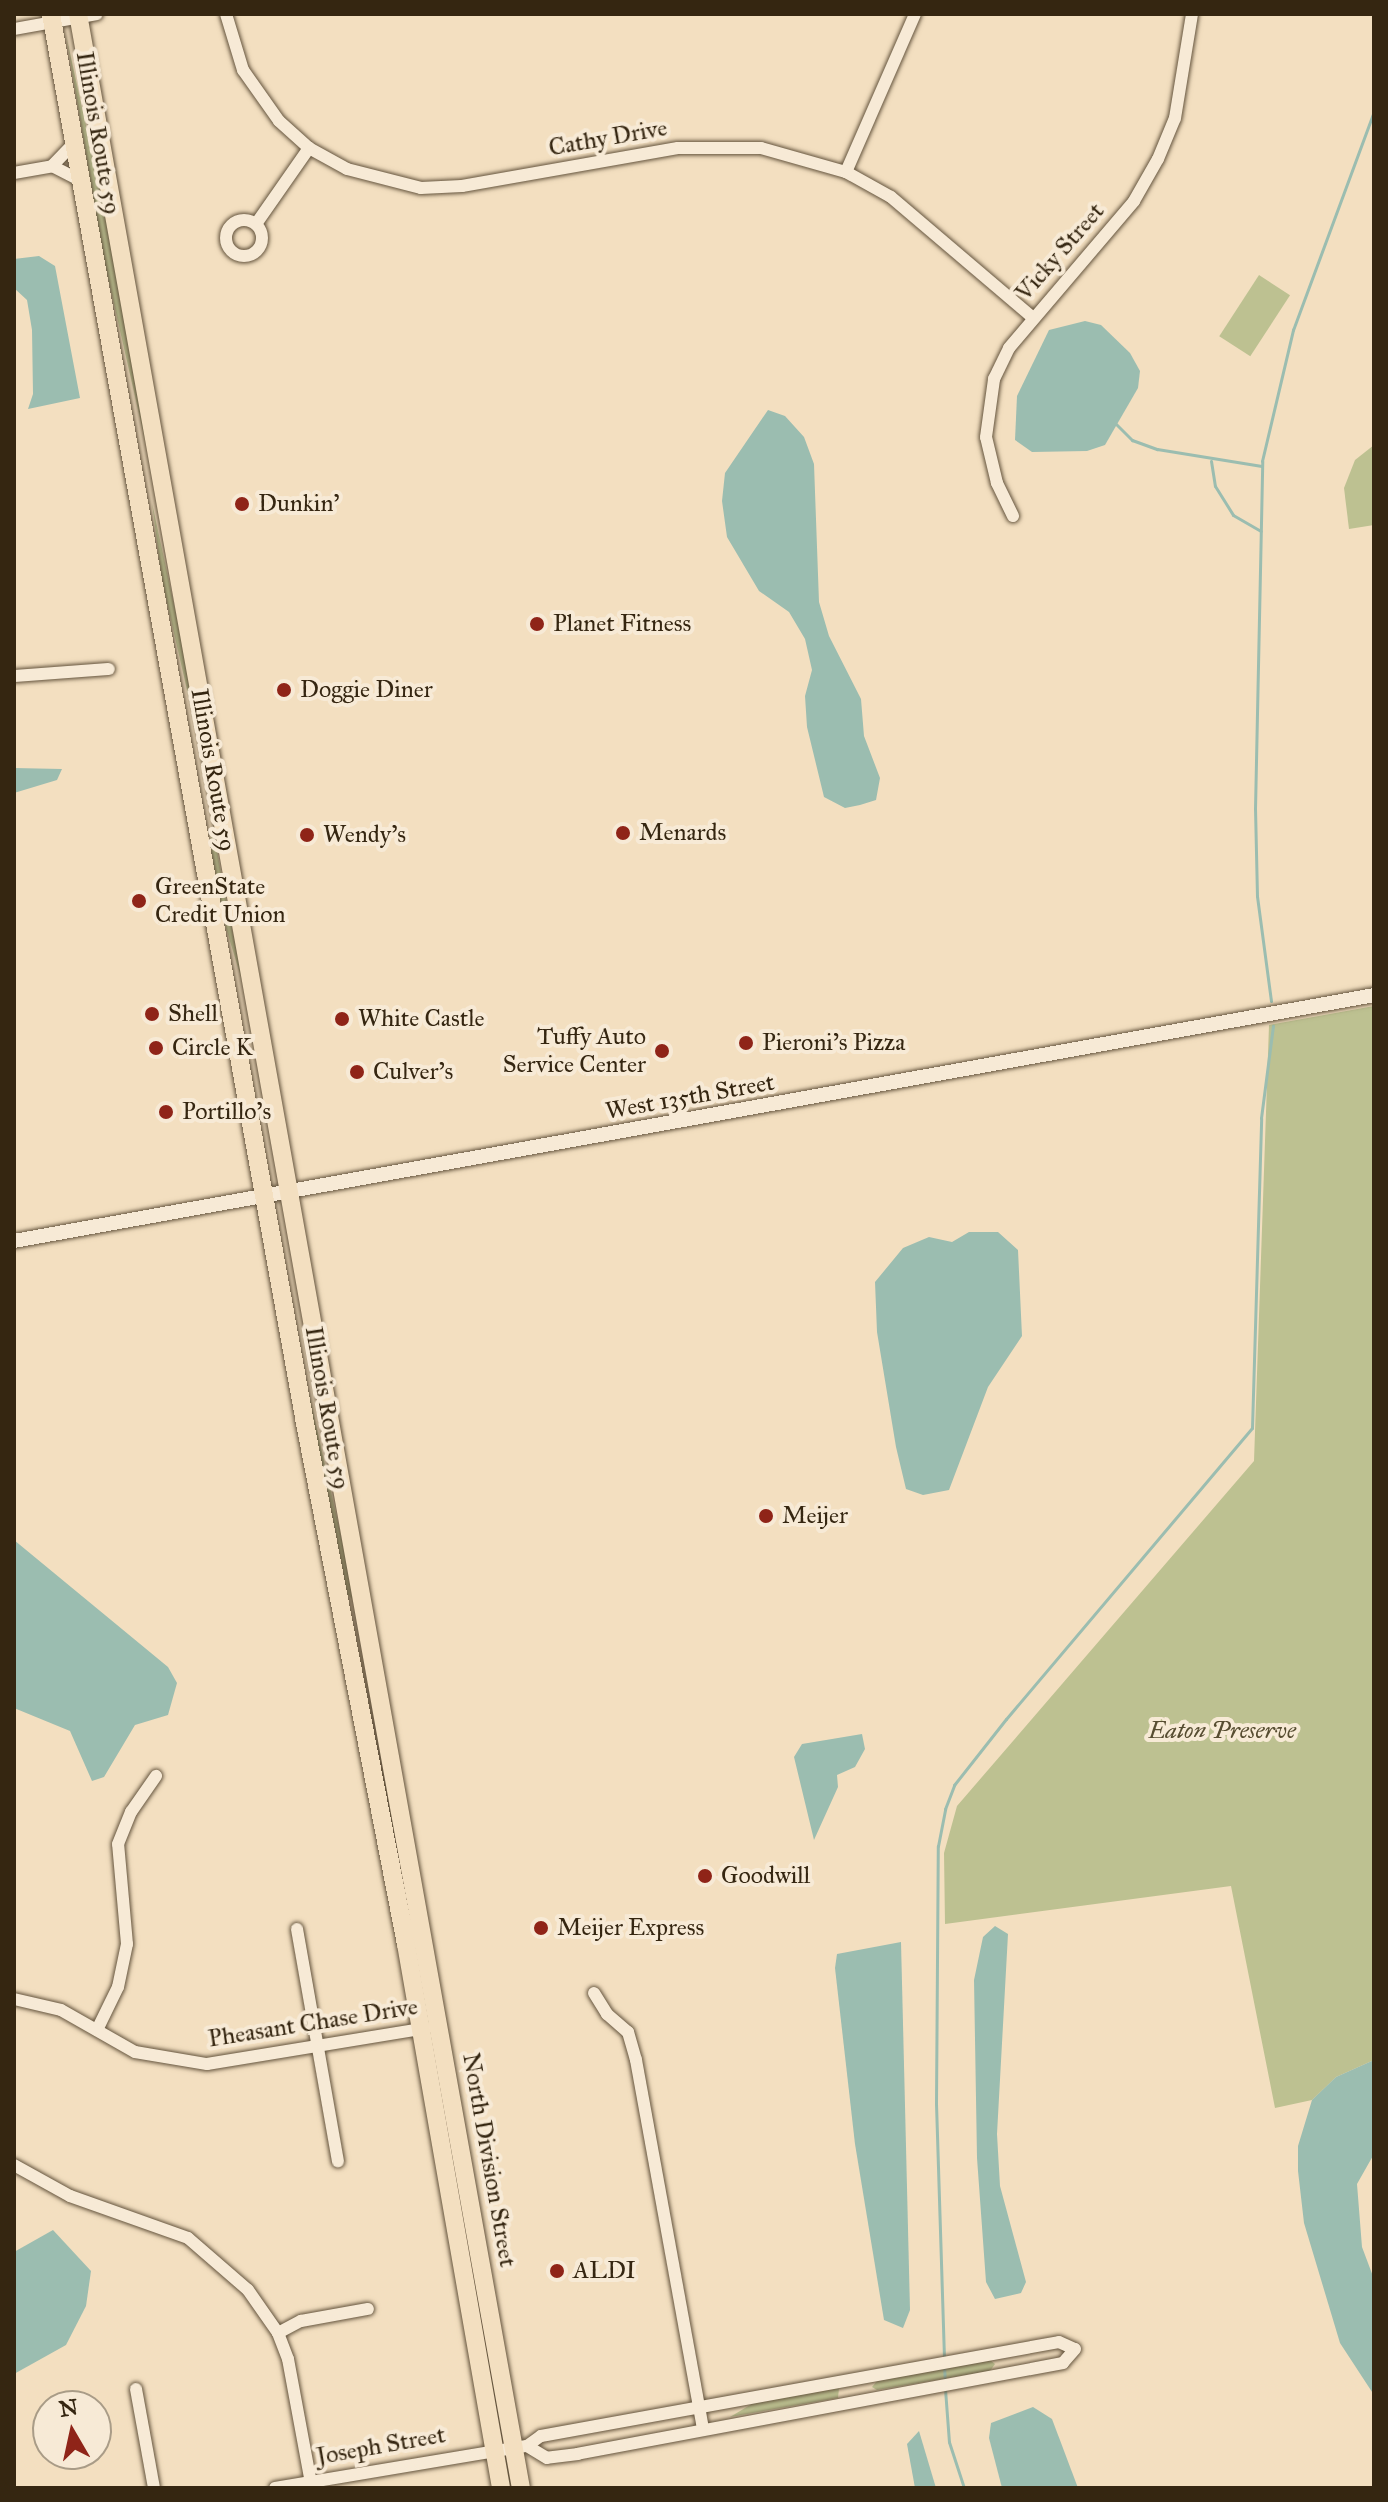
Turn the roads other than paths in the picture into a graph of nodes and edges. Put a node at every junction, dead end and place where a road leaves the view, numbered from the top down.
1 (226, 14) edge
2 (915, 14) edge
3 (1192, 14) edge
4 (85, 15) edge
5 (52, 18) edge
6 (14, 29) edge
7 (75, 142) junction
8 (309, 148) junction
9 (52, 166) junction
10 (846, 172) junction
11 (14, 173) edge
12 (82, 181) junction
13 (256, 224) dead end
14 (1032, 317) junction
15 (136, 476) junction
16 (164, 481) junction
17 (1013, 516) dead end
18 (109, 669) dead end
19 (14, 676) edge
20 (1374, 995) edge
21 (290, 1192) junction
22 (266, 1196) junction
23 (14, 1241) edge
24 (337, 1594) junction
25 (365, 1626) junction
26 (156, 1776) dead end
27 (407, 1841) joint
28 (391, 1865) joint
29 (297, 1929) dead end
30 (594, 1993) dead end
31 (14, 1999) edge
32 (441, 2025) junction
33 (421, 2028) junction
34 (97, 2030) junction
35 (319, 2047) junction
36 (338, 2161) dead end
37 (14, 2165) edge
38 (368, 2309) dead end
39 (278, 2333) junction
40 (856, 2380) junction
41 (136, 2389) dead end
42 (859, 2399) junction
43 (699, 2408) junction
44 (703, 2429) junction
45 (521, 2447) junction
46 (494, 2448) junction
47 (312, 2485) edge
48 (154, 2488) edge
49 (275, 2488) edge
50 (501, 2488) edge
51 (521, 2488) edge

1 - 8 street, Cathy Drive
2 - 10 street
3 - 14 street, Vicky Street
4 - 5 street
4 - 16 main road, Illinois Route 59
5 - 6 street
5 - 7 main road, Illinois Route 59
7 - 9 street
7 - 12 main road, Illinois Route 59
8 - 10 street, Cathy Drive
8 - 13 street
9 - 11 street
9 - 12 street
10 - 14 street, Cathy Drive
12 - 15 main road, Illinois Route 59
14 - 17 street, Vicky Street
15 - 16 main road
15 - 22 main road, Illinois Route 59
16 - 21 main road, Illinois Route 59
18 - 19 street
20 - 21 street, West 135th Street
21 - 22 street, West 135th Street
21 - 25 main road, Illinois Route 59
22 - 23 street, West 135th Street
22 - 24 main road, Illinois Route 59
24 - 25 main road
24 - 28 main road, Illinois Route 59
25 - 27 main road, Illinois Route 59
26 - 34 street
27 - 32 main road, North Division Street
28 - 33 main road, North Division Street
29 - 35 street
30 - 43 street
31 - 34 street, Pheasant Chase Drive
32 - 33 street, Pheasant Chase Drive
32 - 45 main road, North Division Street
33 - 35 street, Pheasant Chase Drive
33 - 46 main road, North Division Street
34 - 35 street, Pheasant Chase Drive
35 - 36 street
37 - 39 street
38 - 39 street
39 - 47 street
40 - 42 street
40 - 42 street
40 - 43 street
41 - 48 street
42 - 44 street
43 - 44 street
43 - 45 street
44 - 45 street
45 - 46 street, Joseph Street
45 - 51 main road, North Division Street
46 - 47 street, Joseph Street
46 - 50 main road, North Division Street
47 - 49 street, Joseph Street

